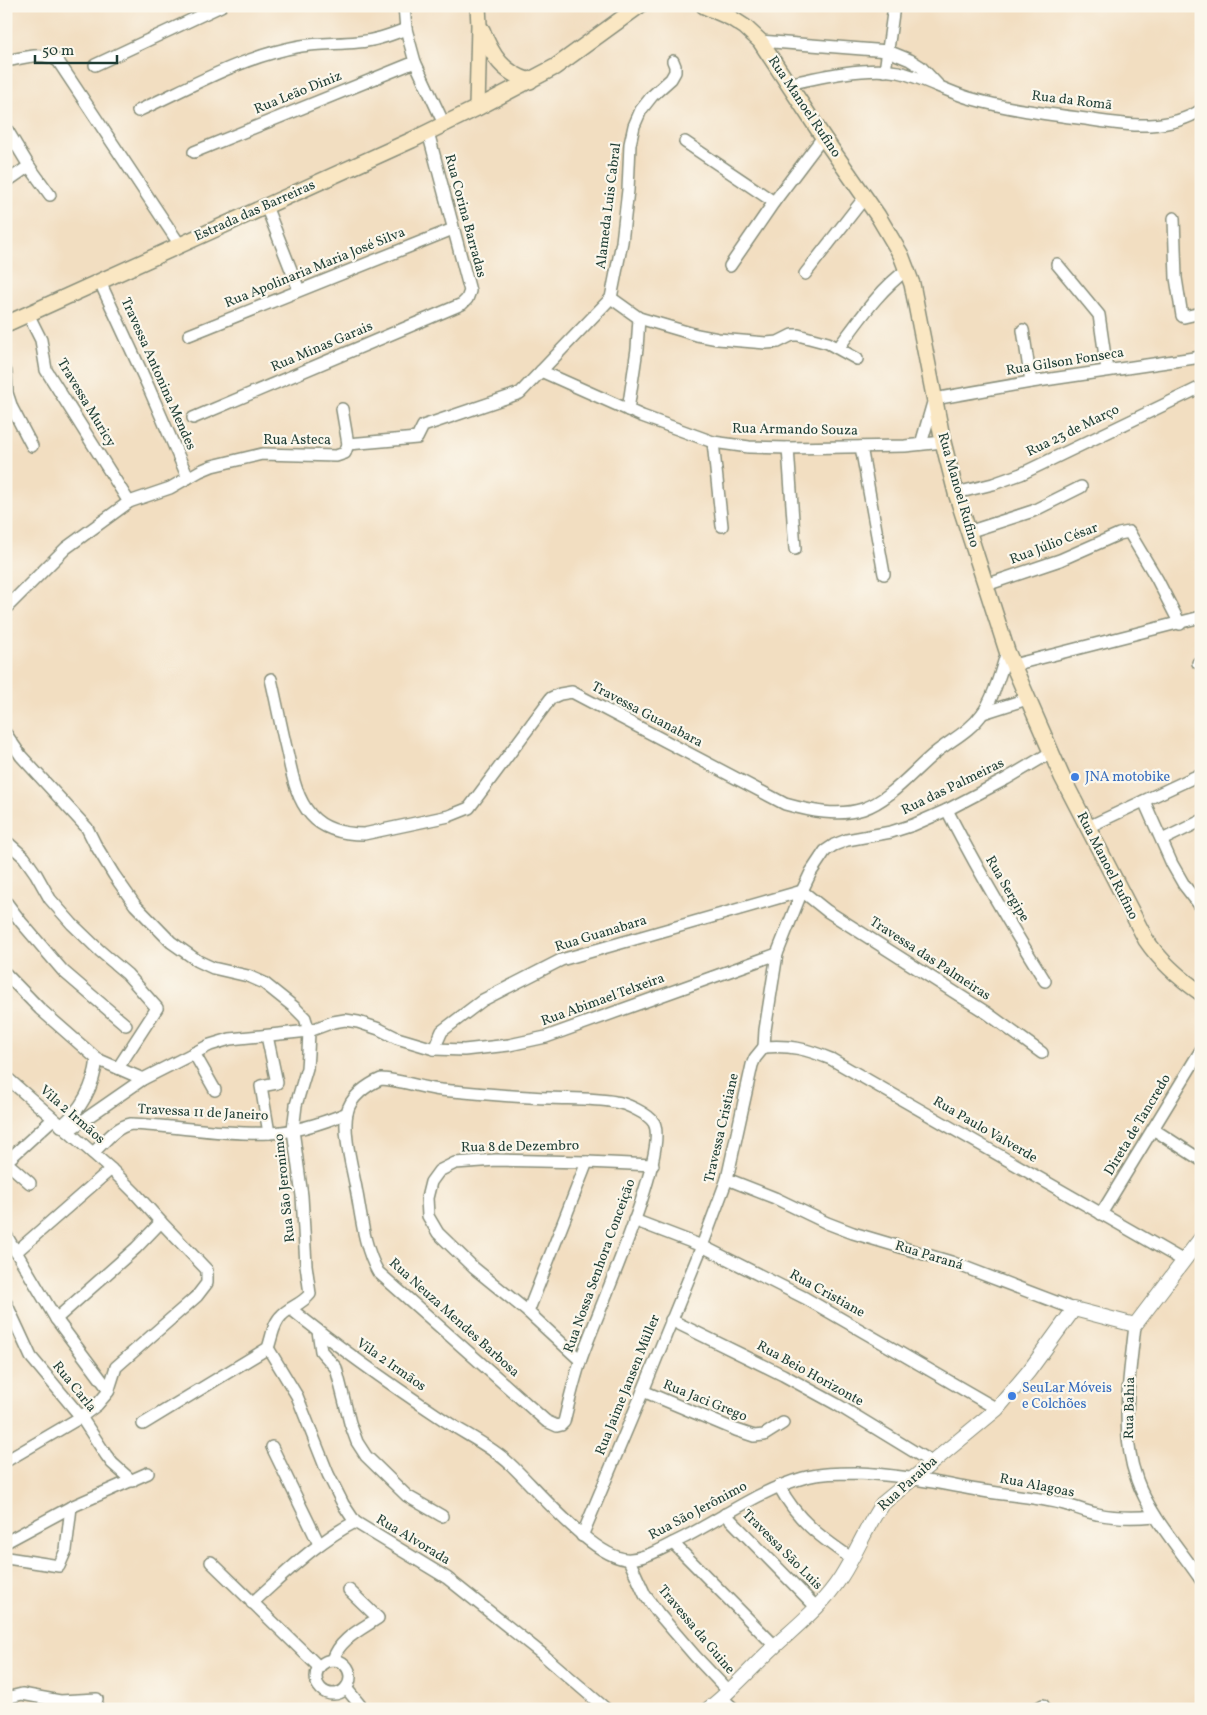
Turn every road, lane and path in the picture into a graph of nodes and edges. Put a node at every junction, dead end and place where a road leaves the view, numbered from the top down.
1 (221, 6) edge
2 (404, 6) edge
3 (478, 6) edge
4 (639, 6) edge
5 (704, 6) edge
6 (894, 6) edge
7 (479, 25) junction
8 (406, 29) junction
9 (760, 41) junction
10 (888, 51) junction
11 (6, 61) edge
12 (673, 61) dead end
13 (415, 62) junction
14 (96, 65) dead end
15 (885, 71) junction
16 (530, 80) junction
17 (788, 84) junction
18 (940, 87) junction
19 (477, 108) junction
20 (1201, 110) edge
21 (138, 111) dead end
22 (444, 124) junction
23 (6, 128) edge
24 (428, 132) junction
25 (823, 137) junction
26 (685, 142) dead end
27 (194, 152) dead end
28 (29, 166) junction
29 (6, 182) edge
30 (50, 195) dead end
31 (865, 197) junction
32 (774, 202) junction
33 (266, 206) junction
34 (1174, 218) dead end
35 (453, 229) junction
36 (180, 245) junction
37 (1057, 264) dead end
38 (730, 266) dead end
39 (908, 269) junction
40 (805, 274) dead end
41 (100, 282) junction
42 (299, 290) junction
43 (611, 298) junction
44 (462, 304) joint
45 (1201, 313) edge
46 (28, 314) junction
47 (639, 318) junction
48 (6, 324) edge
49 (1024, 330) dead end
50 (189, 336) dead end
51 (839, 347) junction
52 (1201, 357) edge
53 (857, 359) dead end
54 (1107, 370) junction
55 (541, 371) junction
56 (6, 372) edge
57 (1031, 382) junction
58 (1201, 387) edge
59 (934, 399) junction
60 (342, 410) dead end
61 (628, 410) junction
62 (193, 418) dead end
63 (713, 442) junction
64 (943, 442) junction
65 (348, 444) junction
66 (921, 444) junction
67 (32, 446) dead end
68 (861, 447) junction
69 (788, 448) junction
70 (188, 478) junction
71 (1081, 487) dead end
72 (956, 493) junction
73 (129, 502) junction
74 (722, 526) dead end
75 (968, 532) junction
76 (795, 549) dead end
77 (884, 574) dead end
78 (986, 585) junction
79 (7, 604) edge
80 (1201, 617) edge
81 (1180, 624) junction
82 (1007, 651) junction
83 (1013, 666) junction
84 (271, 679) dead end
85 (1027, 699) junction
86 (983, 713) junction
87 (6, 734) edge
88 (1050, 753) junction
89 (1201, 774) edge
90 (1144, 801) junction
91 (947, 810) junction
92 (1201, 821) edge
93 (1088, 827) junction
94 (1162, 840) junction
95 (6, 841) edge
96 (802, 891) junction
97 (6, 902) edge
98 (1201, 908) edge
99 (777, 954) junction
100 (6, 974) edge
101 (1045, 981) dead end
102 (1201, 993) edge
103 (126, 1025) dead end
104 (309, 1031) junction
105 (267, 1036) junction
106 (764, 1047) junction
107 (434, 1049) junction
108 (1201, 1050) edge
109 (194, 1053) junction
110 (1042, 1053) dead end
111 (97, 1059) junction
112 (118, 1068) junction
113 (6, 1078) edge
114 (142, 1079) junction
115 (215, 1090) dead end
116 (347, 1113) junction
117 (61, 1125) junction
118 (1153, 1129) junction
119 (293, 1130) junction
120 (270, 1133) junction
121 (93, 1153) junction
122 (1201, 1160) edge
123 (6, 1162) edge
124 (587, 1162) junction
125 (653, 1165) junction
126 (111, 1169) junction
127 (727, 1179) junction
128 (30, 1183) dead end
129 (1101, 1214) junction
130 (160, 1220) junction
131 (634, 1220) junction
132 (6, 1235) edge
133 (1200, 1240) edge
134 (702, 1246) junction
135 (16, 1252) junction
136 (1184, 1262) junction
137 (6, 1303) edge
138 (291, 1309) junction
139 (1074, 1309) junction
140 (528, 1312) junction
141 (56, 1319) junction
142 (670, 1320) junction
143 (1134, 1325) junction
144 (318, 1331) junction
145 (268, 1348) junction
146 (580, 1360) junction
147 (109, 1390) junction
148 (643, 1391) junction
149 (997, 1409) junction
150 (81, 1417) junction
151 (564, 1422) joint
152 (783, 1423) dead end
153 (143, 1424) dead end
154 (272, 1447) dead end
155 (6, 1461) edge
156 (931, 1462) junction
157 (148, 1474) dead end
158 (913, 1479) junction
159 (132, 1480) junction
160 (779, 1486) junction
161 (71, 1507) junction
162 (725, 1514) junction
163 (442, 1516) dead end
164 (1155, 1516) junction
165 (355, 1522) junction
166 (582, 1536) junction
167 (6, 1542) edge
168 (673, 1543) junction
169 (319, 1544) junction
170 (7, 1558) edge
171 (851, 1558) junction
172 (629, 1560) junction
173 (211, 1562) dead end
174 (1201, 1580) edge
175 (349, 1590) dead end
176 (252, 1603) junction
177 (818, 1608) junction
178 (775, 1646) junction
179 (333, 1660) junction
180 (319, 1667) junction
181 (346, 1688) junction
182 (726, 1695) junction
183 (6, 1698) edge
184 (96, 1704) edge
185 (364, 1709) edge
186 (606, 1709) edge
187 (708, 1709) edge
188 (734, 1709) edge

1 - 14 street
2 - 8 street
3 - 7 main road
4 - 16 main road
5 - 9 main road, Rua Manoel Rufino
6 - 10 street
7 - 16 main road
7 - 19 main road
8 - 13 street
8 - 21 street
9 - 10 street, Rua da Romã
9 - 17 main road, Rua Manoel Rufino
10 - 15 street
10 - 18 street, Rua da Romã
11 - 36 street
12 - 43 street, Alameda Luis Cabral
13 - 22 street
13 - 27 street, Rua Leão Diniz
15 - 17 street, Rua da Romã
15 - 18 street, Rua da Romã
16 - 19 main road, Estrada das Barreiras
17 - 25 main road, Rua Manoel Rufino
18 - 20 street, Rua da Romã
19 - 22 main road, Estrada das Barreiras
22 - 24 main road, Estrada das Barreiras
23 - 28 street
24 - 33 main road, Estrada das Barreiras
24 - 35 street, Rua Corina Barradas
25 - 31 main road, Rua Manoel Rufino
25 - 32 street
26 - 32 street
28 - 29 street
28 - 30 street
31 - 39 main road, Rua Manoel Rufino
31 - 40 street
32 - 38 street
33 - 36 main road, Estrada das Barreiras
33 - 42 street
34 - 45 street
35 - 42 street, Rua Apolinaria Maria José Silva
35 - 44 street, Rua Corina Barradas
36 - 41 main road, Estrada das Barreiras
37 - 54 street
39 - 51 street
39 - 59 main road, Rua Manoel Rufino
41 - 46 main road, Estrada das Barreiras
41 - 70 street, Travessa Antonina Mendes
42 - 50 street, Rua Apolinaria Maria José Silva
43 - 47 street
43 - 55 street
44 - 62 street, Rua Minas Garais
46 - 48 main road, Estrada das Barreiras
46 - 73 street, Travessa Muricy
47 - 51 street
47 - 61 street
49 - 57 street
51 - 53 street
52 - 54 street, Rua Gilson Fonseca
54 - 57 street, Rua Gilson Fonseca
55 - 61 street, Rua Armando Souza
55 - 65 street, Rua Asteca
56 - 67 street
57 - 59 street, Rua Gilson Fonseca
58 - 72 street, Rua 23 de Março
59 - 64 main road, Rua Manoel Rufino
59 - 66 street
60 - 65 street, Rua Asteca
61 - 63 street, Rua Armando Souza
63 - 69 street, Rua Armando Souza
63 - 74 street
64 - 66 street, Rua Armando Souza
64 - 72 main road, Rua Manoel Rufino
65 - 70 street, Rua Asteca
66 - 68 street, Rua Armando Souza
68 - 69 street, Rua Armando Souza
68 - 77 street
69 - 76 street
70 - 73 street, Rua Asteca
71 - 75 street
72 - 75 main road, Rua Manoel Rufino
73 - 79 street, Rua Asteca
75 - 78 main road, Rua Manoel Rufino
78 - 81 street, Rua Júlio César
78 - 82 main road, Rua Manoel Rufino
80 - 81 street
81 - 83 street
82 - 83 main road, Rua Manoel Rufino
82 - 86 street, Travessa Guanabara
83 - 85 main road, Rua Manoel Rufino
84 - 86 street, Travessa Guanabara
85 - 86 street, Travessa Guanabara
85 - 88 main road, Rua Manoel Rufino
87 - 104 street
88 - 91 street, Rua das Palmeiras
88 - 93 main road, Rua Manoel Rufino
89 - 90 street
90 - 93 street
90 - 94 street
91 - 96 street, Rua das Palmeiras
91 - 101 street, Rua Sergipe
92 - 94 street
93 - 102 main road, Rua Manoel Rufino
94 - 98 street
95 - 112 street
96 - 99 street, Rua das Palmeiras
96 - 107 street, Rua Guanabara
96 - 110 street, Travessa das Palmeiras
97 - 103 street
99 - 106 street, Rua das Palmeiras
99 - 107 street, Rua Abimael Telxeira
100 - 111 street
104 - 105 street, Rua Abimael Telxeira
104 - 107 street, Rua Abimael Telxeira
104 - 119 street, Rua São Jeronimo
105 - 109 street, Rua Abimael Telxeira
105 - 120 street
106 - 127 street, Travessa Cristiane
106 - 129 street, Rua Paulo Valverde
108 - 118 street, Direta de Tancredo
109 - 114 street, Rua Abimael Telxeira
109 - 115 street
111 - 112 street
111 - 117 street
112 - 114 street
113 - 117 street, Vila 2 Irmãos
114 - 117 street, Rua Abimael Telxeira
116 - 119 street, Travessa 11 de Janeiro
116 - 125 street, Rua Nossa Senhora Conceição
116 - 151 street, Rua Neuza Mendes Barbosa
117 - 121 street, Vila 2 Irmãos
117 - 123 street
118 - 122 street
118 - 129 street, Direta de Tancredo
119 - 120 street, Travessa 11 de Janeiro
119 - 138 street, Rua São Jeronimo
120 - 121 street, Travessa 11 de Janeiro
121 - 126 street, Vila 2 Irmãos
123 - 128 street
124 - 125 street, Rua 8 de Dezembro
124 - 140 street
124 - 140 street, Rua 8 de Dezembro
125 - 131 street, Rua Nossa Senhora Conceição
126 - 130 street, Vila 2 Irmãos
126 - 135 street
127 - 134 street, Travessa Cristiane
127 - 139 street, Rua Paraná
129 - 136 street, Rua Paulo Valverde
130 - 141 street
130 - 147 street, Vila 2 Irmãos
131 - 134 street, Rua Cristiane
131 - 146 street, Rua Nossa Senhora Conceição
132 - 135 street
133 - 136 street
134 - 142 street, Rua Jaime Jansen Müller
134 - 149 street, Rua Cristiane
135 - 141 street
136 - 143 street
137 - 150 street, Rua Carla
138 - 144 street, Vila 2 Irmãos
138 - 145 street
139 - 143 street, Rua Paraná
139 - 149 street, Rua Paraiba
140 - 146 street, Rua 8 de Dezembro
141 - 147 street
142 - 148 street, Rua Jaime Jansen Müller
142 - 156 street, Rua Beio Horizonte
143 - 164 street, Rua Bahia
144 - 163 street
144 - 166 street, Vila 2 Irmãos
145 - 153 street
145 - 165 street, Rua Alvorada
146 - 151 street, Rua Nossa Senhora Conceição
147 - 150 street
148 - 152 street, Rua Jaci Grego
148 - 166 street, Rua Jaime Jansen Müller
149 - 156 street, Rua Paraiba
150 - 155 street
150 - 159 street, Rua Carla
154 - 169 street
156 - 158 street, Rua Paraiba
157 - 159 street
158 - 160 street, Rua São Jerônimo
158 - 164 street, Rua Alagoas
158 - 171 street, Rua Paraiba
159 - 161 street
160 - 162 street, Rua São Jerônimo
160 - 171 street
161 - 167 street
161 - 170 street
162 - 168 street, Rua São Jerônimo
162 - 177 street, Travessa São Luis
164 - 174 street, Rua Bahia
165 - 169 street
165 - 186 street, Rua Alvorada
166 - 172 street
168 - 172 street, Rua São Jerônimo
168 - 178 street
169 - 176 street
171 - 177 street, Rua Paraiba
172 - 182 street, Travessa da Guine
173 - 176 street
175 - 179 street
176 - 180 street
177 - 178 street, Rua Paraiba
178 - 182 street, Rua Paraiba
179 - 180 street
179 - 181 street
180 - 181 street
181 - 185 street
182 - 187 street, Rua Paraiba
182 - 188 street, Travessa da Guine
183 - 184 street

